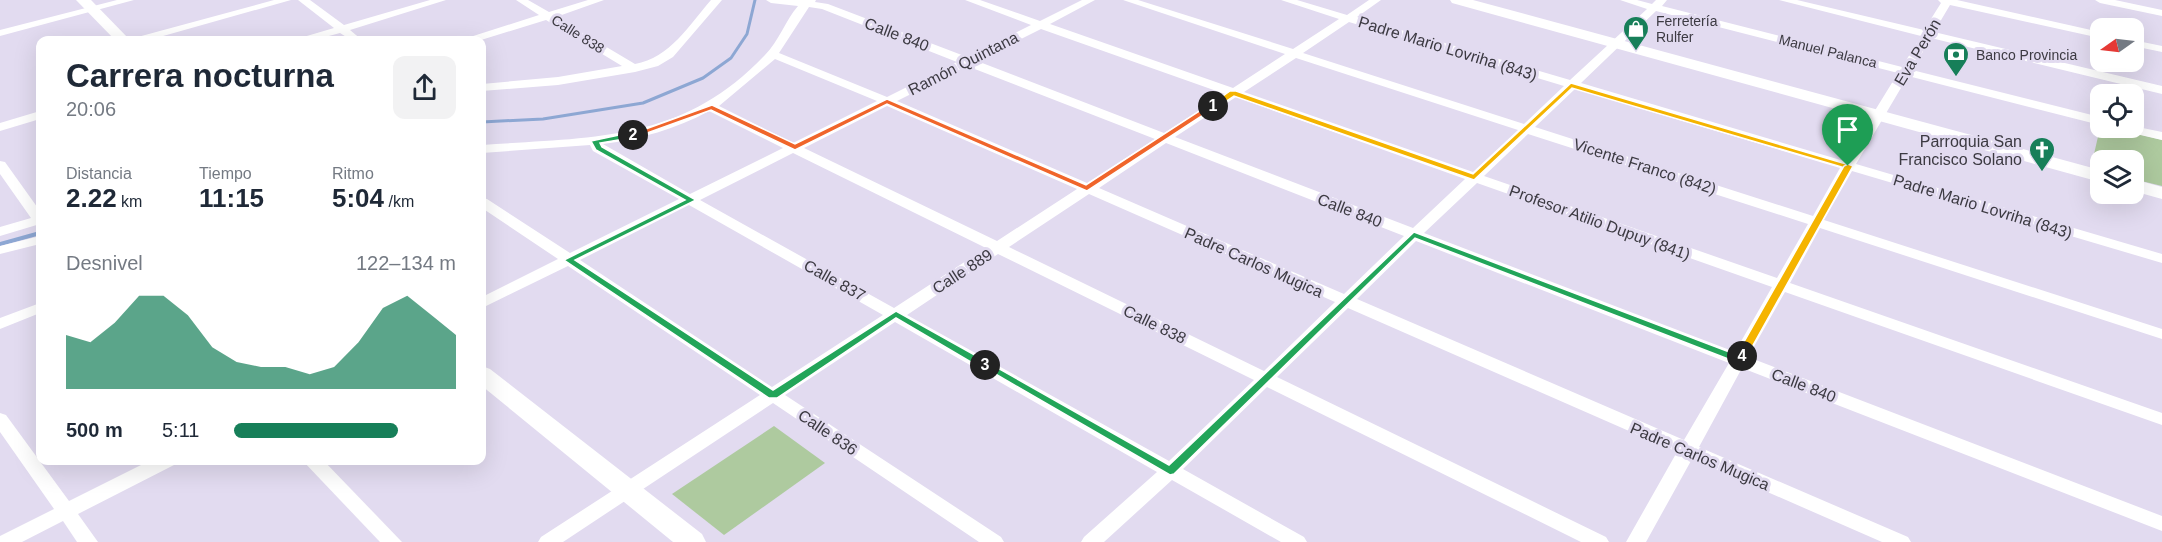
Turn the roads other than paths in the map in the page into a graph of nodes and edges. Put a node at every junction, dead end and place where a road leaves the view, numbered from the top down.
1 (129, 0) edge
2 (286, 0) edge
3 (303, 0) edge
4 (441, 0) edge
5 (521, 0) edge
6 (599, 0) edge
7 (717, 0) edge
8 (771, 0) edge
9 (970, 0) edge
10 (1090, 0) edge
11 (1128, 0) edge
12 (1286, 0) edge
13 (1376, 0) edge
14 (1457, 0) edge
15 (1625, 0) edge
16 (1784, 0) edge
17 (1946, 0) edge
18 (2100, 0) edge
19 (810, 1) edge
20 (1658, 4) edge
21 (87, 5) edge
22 (2162, 13) edge
23 (549, 16) junction
24 (1349, 18) junction
25 (1040, 25) junction
26 (342, 30) junction
27 (0, 33) edge
28 (2090, 33) edge
29 (1928, 34) junction
30 (119, 36) edge
31 (153, 36) edge
32 (319, 36) edge
33 (351, 36) edge
34 (484, 36) edge
35 (1616, 44) junction
36 (2144, 45) edge
37 (2162, 49) edge
38 (773, 54) junction
39 (1294, 54) junction
40 (967, 61) junction
41 (635, 69) junction
42 (1906, 71) junction
43 (1571, 85) junction
44 (486, 88) edge
45 (2162, 90) edge
46 (1233, 93) junction
47 (887, 101) junction
48 (712, 108) junction
49 (36, 116) edge
50 (1880, 116) junction
51 (2090, 118) edge
52 (0, 127) edge
53 (1527, 128) junction
54 (2144, 132) edge
55 (2162, 136) edge
56 (1165, 137) junction
57 (595, 141) junction
58 (795, 147) junction
59 (486, 149) edge
60 (0, 165) edge
61 (1848, 166) junction
62 (2090, 173) edge
63 (1474, 177) junction
64 (14, 186) junction
65 (2144, 188) edge
66 (1087, 189) junction
67 (0, 190) edge
68 (2162, 193) edge
69 (691, 200) junction
70 (486, 205) edge
71 (36, 215) edge
72 (36, 221) edge
73 (1818, 222) junction
74 (0, 232) edge
75 (1414, 235) junction
76 (36, 241) edge
77 (997, 248) junction
78 (0, 250) edge
79 (568, 260) junction
80 (2162, 260) edge
81 (1781, 287) junction
82 (486, 301) edge
83 (1347, 302) junction
84 (36, 310) edge
85 (896, 314) junction
86 (0, 324) edge
87 (2162, 334) edge
88 (1740, 360) junction
89 (486, 377) edge
90 (1265, 378) junction
91 (773, 395) junction
92 (0, 419) edge
93 (2162, 419) edge
94 (1689, 451) junction
95 (158, 465) edge
96 (316, 465) edge
97 (1170, 471) junction
98 (627, 490) junction
99 (66, 512) junction
100 (2162, 524) edge
101 (5, 542) edge
102 (88, 542) edge
103 (392, 542) edge
104 (548, 542) edge
105 (692, 542) edge
106 (994, 542) edge
107 (1091, 542) edge
108 (1297, 542) edge
109 (1599, 542) edge
110 (1636, 542) edge
111 (1901, 542) edge

1 - 21 street
2 - 31 street
3 - 26 street
4 - 26 street
5 - 23 street, Calle 838
6 - 23 street
7 - 41 street
8 - 19 street, Calle 840
9 - 25 street, Profesor Atilio Dupuy (841)
10 - 25 street, Ramón Quintana
11 - 39 street, Vicente Franco (842)
12 - 24 street, Padre Mario Lovriha (843)
13 - 24 street, Calle 889
14 - 35 main road
15 - 20 street, Manuel Palanca
16 - 29 street
17 - 28 street
17 - 29 street, Eva Perón
18 - 22 street
19 - 38 street
19 - 40 street, Calle 840
20 - 35 street
20 - 42 street, Manuel Palanca
21 - 27 street
21 - 30 main road
23 - 34 street
23 - 41 street, Calle 838
24 - 39 street, Calle 889
24 - 43 street, Padre Mario Lovriha (843)
25 - 40 street, Ramón Quintana
25 - 46 street, Profesor Atilio Dupuy (841)
26 - 32 street
26 - 33 street
29 - 42 street, Eva Perón
29 - 45 street
35 - 43 street
35 - 50 main road
36 - 37 street
38 - 47 street, Padre Carlos Mugica
38 - 48 street
39 - 46 street, Calle 889
39 - 53 street, Vicente Franco (842)
40 - 47 street, Ramón Quintana
40 - 56 street, Calle 840
41 - 44 street
42 - 50 street, Eva Perón
42 - 51 street, Manuel Palanca
43 - 53 street
43 - 61 street, Padre Mario Lovriha (843)
46 - 56 street, Calle 889
46 - 63 street, Profesor Atilio Dupuy (841)
47 - 58 street, Ramón Quintana
47 - 66 street, Padre Carlos Mugica
48 - 57 street
48 - 58 street, Calle 838
49 - 52 street
50 - 61 street, Eva Perón
50 - 62 main road
53 - 63 street
53 - 73 street, Vicente Franco (842)
54 - 55 street
56 - 66 street, Calle 889
56 - 75 street, Calle 840
57 - 59 street
57 - 69 street, Calle 837
58 - 69 street, Ramón Quintana
58 - 77 street, Calle 838
60 - 64 street
61 - 73 street, Eva Perón
61 - 80 street, Padre Mario Lovriha (843)
63 - 75 street
63 - 81 street, Profesor Atilio Dupuy (841)
64 - 67 street
64 - 71 street
65 - 68 main road
66 - 77 street, Calle 889
66 - 83 street, Padre Carlos Mugica
69 - 79 street, Ramón Quintana
69 - 85 street, Calle 837
70 - 79 street, Calle 836
72 - 74 street
73 - 81 street, Eva Perón
73 - 87 street, Vicente Franco (842)
75 - 83 street
75 - 88 street, Calle 840
76 - 78 street
77 - 85 street, Calle 889
77 - 90 street, Calle 838
79 - 82 street, Ramón Quintana
79 - 91 street, Calle 836
81 - 88 street, Eva Perón
81 - 93 street, Profesor Atilio Dupuy (841)
83 - 90 street
83 - 94 street, Padre Carlos Mugica
84 - 86 street
85 - 91 street, Calle 889
85 - 97 street, Calle 837
88 - 94 street, Eva Perón
88 - 100 street, Calle 840
89 - 98 main road
90 - 97 street
90 - 109 street, Calle 838
91 - 98 street, Calle 889
91 - 106 street, Calle 836
92 - 99 street
94 - 110 street, Eva Perón
94 - 111 street, Padre Carlos Mugica
95 - 99 street
96 - 103 street
97 - 107 street
97 - 108 street, Calle 837
98 - 104 street, Calle 889
98 - 105 main road
99 - 101 street
99 - 102 street

